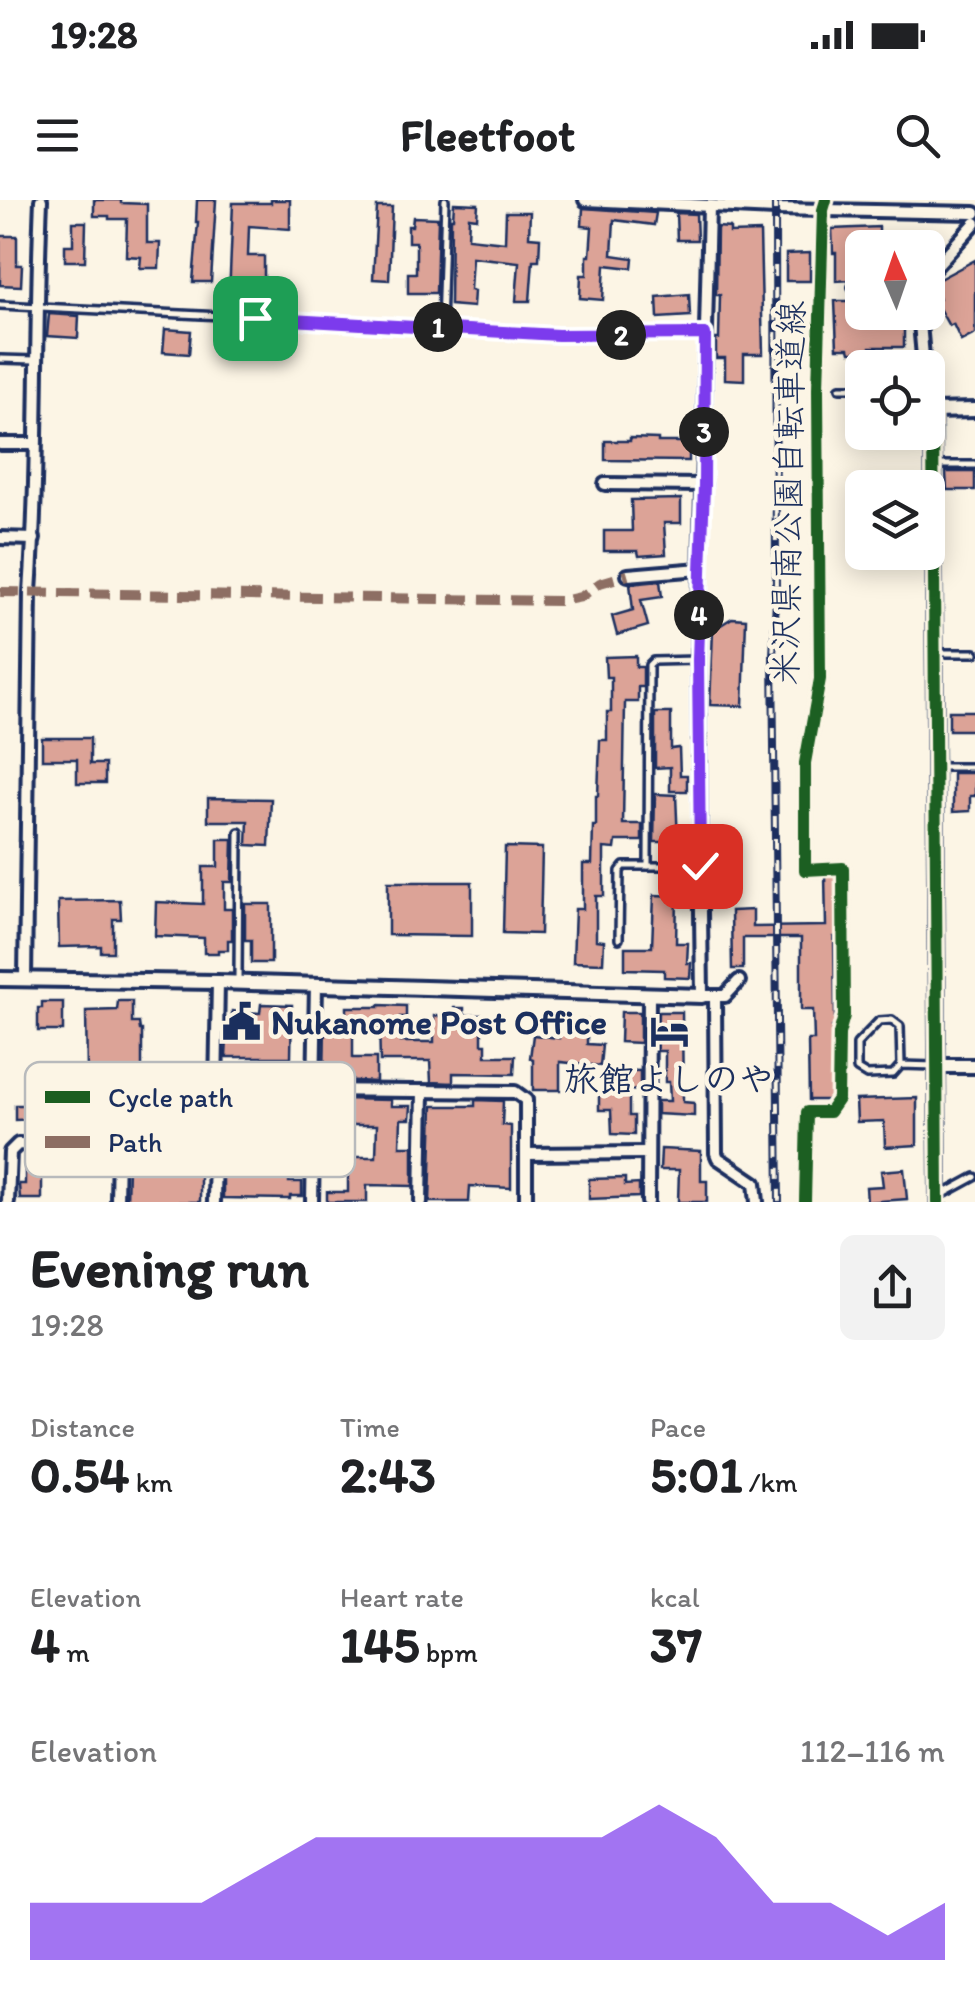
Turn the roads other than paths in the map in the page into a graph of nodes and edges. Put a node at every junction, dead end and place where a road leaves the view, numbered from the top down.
1 (41, 200) edge
2 (445, 200) edge
3 (584, 200) edge
4 (709, 206) junction
5 (927, 206) edge
6 (975, 213) edge
7 (975, 222) edge
8 (945, 255) edge
9 (0, 305) edge
10 (36, 307) junction
11 (440, 327) junction
12 (705, 334) junction
13 (0, 359) edge
14 (36, 360) junction
15 (840, 388) dead end
16 (845, 388) edge
17 (975, 410) edge
18 (945, 411) edge
19 (0, 444) edge
20 (35, 444) junction
21 (933, 450) edge
22 (933, 465) junction
23 (975, 465) edge
24 (605, 484) dead end
25 (704, 485) junction
26 (0, 538) edge
27 (34, 539) junction
28 (700, 569) junction
29 (628, 575) dead end
30 (935, 653) junction
31 (975, 653) edge
32 (698, 660) junction
33 (937, 767) junction
34 (975, 767) edge
35 (239, 832) dead end
36 (648, 866) junction
37 (700, 866) junction
38 (619, 939) dead end
39 (0, 979) edge
40 (25, 979) junction
41 (739, 981) dead end
42 (218, 982) junction
43 (238, 983) junction
44 (316, 985) junction
45 (649, 994) junction
46 (708, 996) junction
47 (216, 1062) edge
48 (314, 1062) edge
49 (901, 1066) junction
50 (938, 1066) junction
51 (975, 1066) edge
52 (355, 1091) edge
53 (424, 1092) junction
54 (25, 1144) edge
55 (647, 1152) junction
56 (526, 1154) junction
57 (117, 1177) edge
58 (312, 1177) edge
59 (975, 1177) edge
60 (935, 1200) edge
61 (8, 1202) edge
62 (116, 1202) edge
63 (312, 1202) edge
64 (420, 1202) edge
65 (526, 1202) edge
66 (648, 1202) edge
67 (757, 1202) edge

1 - 10 street
2 - 11 lane
3 - 4 street
4 - 5 street
4 - 12 street
5 - 6 street
7 - 8 street
9 - 10 lane
10 - 11 lane
10 - 14 street
11 - 12 lane
12 - 25 street
13 - 14 lane
14 - 20 street
15 - 16 lane
17 - 18 street
19 - 20 street
20 - 27 street
21 - 22 street
22 - 23 lane
22 - 30 street
24 - 25 street
25 - 28 street
26 - 27 street
27 - 40 street
28 - 29 street
28 - 32 street
30 - 31 lane
30 - 33 street
32 - 36 lane
32 - 37 street
33 - 34 lane
33 - 50 street
35 - 43 lane
36 - 37 lane
36 - 38 lane
37 - 46 street
39 - 40 street
40 - 42 street
41 - 46 street
42 - 43 street
42 - 47 street
43 - 44 street
44 - 45 street
44 - 48 street
45 - 46 street
45 - 55 street
46 - 67 street
49 - 49 lane
49 - 50 lane
50 - 51 street
50 - 60 street
52 - 53 street
53 - 56 street
53 - 64 street
54 - 61 street
55 - 56 street
55 - 66 street
56 - 65 street
57 - 62 street
58 - 63 street
59 - 60 lane

